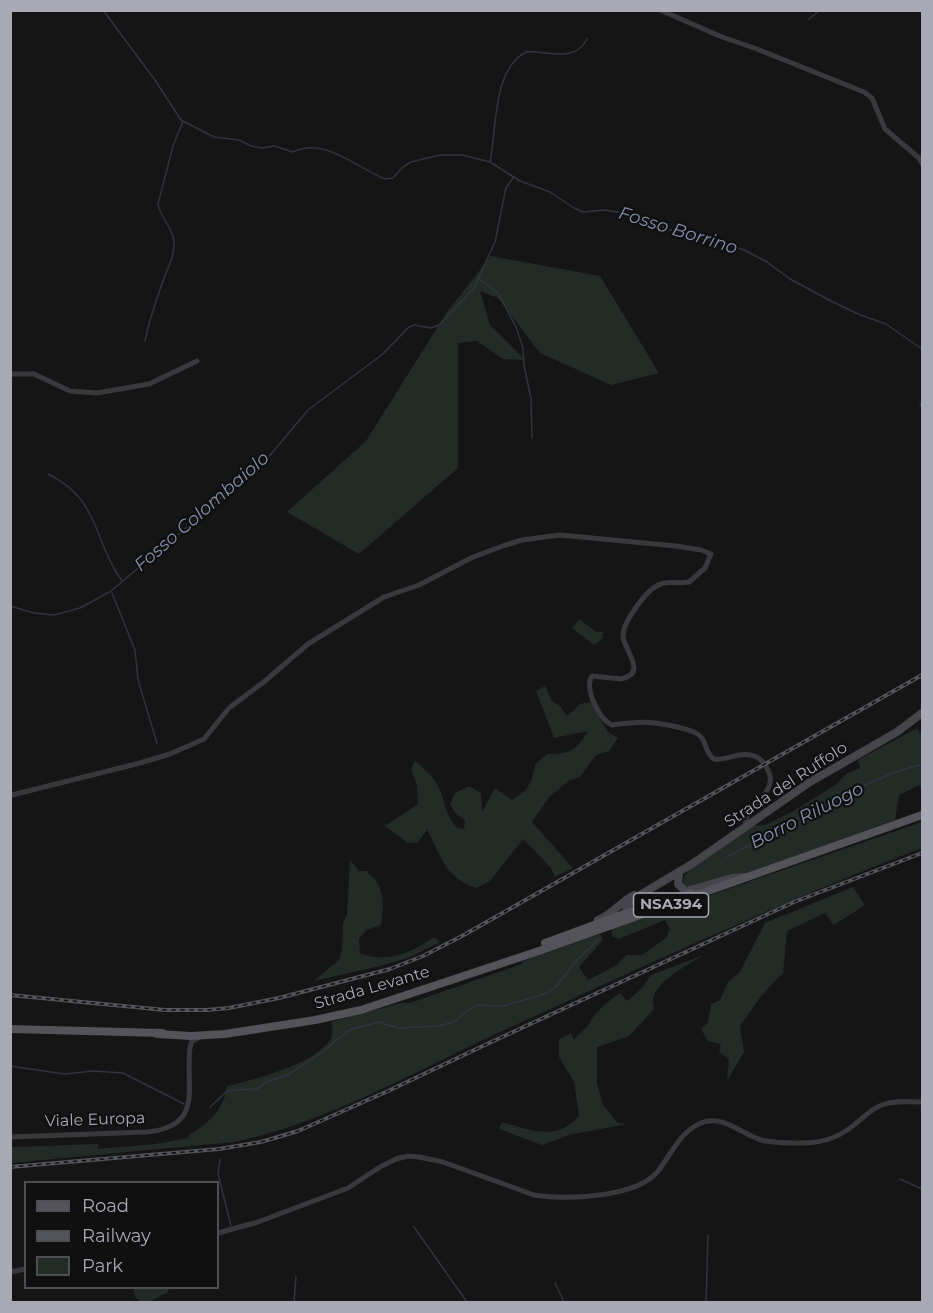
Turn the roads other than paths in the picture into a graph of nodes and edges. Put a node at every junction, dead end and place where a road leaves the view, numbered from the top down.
1 (660, 10) edge
2 (922, 164) edge
3 (197, 361) dead end
4 (10, 374) edge
5 (922, 713) edge
6 (11, 795) edge
7 (922, 815) edge
8 (745, 826) junction
9 (679, 872) junction
10 (745, 877) junction
11 (665, 880) junction
12 (617, 905) junction
13 (622, 917) junction
14 (557, 938) junction
15 (514, 958) junction
16 (10, 1029) edge
17 (234, 1031) junction
18 (161, 1034) junction
19 (214, 1035) junction
20 (189, 1053) junction
21 (922, 1102) edge
22 (10, 1137) edge
23 (219, 1233) edge

1 - 2 street
3 - 4 street
5 - 8 street, Strada del Ruffolo
6 - 8 street
7 - 10 main road, NSA394
8 - 9 street, Strada del Ruffolo
9 - 10 street
9 - 11 street, Strada del Ruffolo
10 - 13 main road, NSA394
11 - 12 street, Strada del Ruffolo
11 - 13 street, Strada del Ruffolo
12 - 13 street
12 - 14 street, Strada del Ruffolo
13 - 14 main road, Strada Levante
13 - 15 main road, Strada Levante
14 - 15 main road, Strada Levante
15 - 17 main road, Strada Levante
16 - 18 main road, Strada Levante
17 - 18 main road, Strada Levante
17 - 19 main road, Strada Levante
18 - 19 main road, Strada Levante
18 - 20 street
19 - 20 street
20 - 22 street, Viale Europa
21 - 23 street

